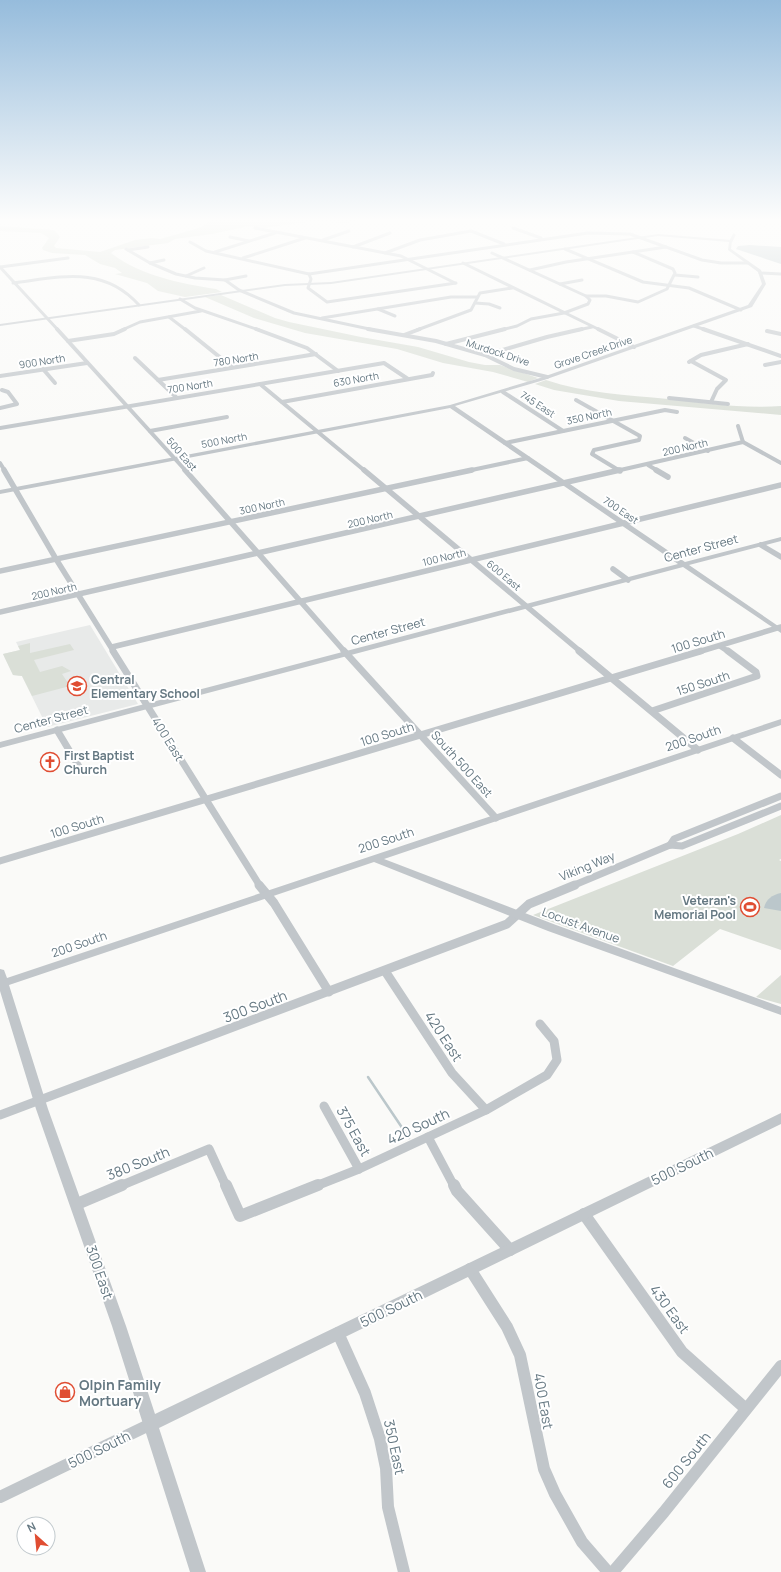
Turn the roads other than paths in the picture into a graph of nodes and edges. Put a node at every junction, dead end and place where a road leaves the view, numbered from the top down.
1 (22, 293) edge
2 (130, 293) edge
3 (223, 293) edge
4 (248, 293) edge
5 (314, 293) edge
6 (368, 293) edge
7 (388, 293) edge
8 (483, 293) edge
9 (523, 293) edge
10 (580, 293) edge
11 (656, 293) edge
12 (702, 293) edge
13 (758, 293) edge
14 (372, 296) junction
15 (586, 296) junction
16 (477, 297) junction
17 (180, 299) junction
18 (424, 302) junction
19 (475, 303) junction
20 (139, 305) junction
21 (430, 305) dead end
22 (500, 308) dead end
23 (378, 309) junction
24 (741, 310) junction
25 (202, 311) junction
26 (564, 313) junction
27 (394, 316) dead end
28 (169, 317) junction
29 (317, 318) junction
30 (452, 318) junction
31 (45, 319) junction
32 (461, 320) dead end
33 (0, 325) edge
34 (119, 326) dead end
35 (694, 326) junction
36 (593, 327) junction
37 (129, 329) junction
38 (766, 331) dead end
39 (781, 334) edge
40 (403, 335) junction
41 (68, 341) junction
42 (446, 344) junction
43 (748, 344) junction
44 (634, 347) junction
45 (316, 354) junction
46 (485, 355) junction
47 (781, 356) edge
48 (135, 358) dead end
49 (781, 362) edge
50 (87, 363) junction
51 (765, 365) dead end
52 (232, 368) junction
53 (44, 369) junction
54 (338, 371) junction
55 (433, 373) dead end
56 (0, 376) edge
57 (547, 377) junction
58 (408, 379) junction
59 (158, 380) junction
60 (55, 383) dead end
61 (260, 384) junction
62 (2, 390) dead end
63 (503, 392) junction
64 (176, 398) junction
65 (669, 398) dead end
66 (576, 400) dead end
67 (282, 402) junction
68 (710, 402) junction
69 (728, 404) dead end
70 (127, 406) junction
71 (451, 406) junction
72 (0, 408) edge
73 (677, 412) dead end
74 (227, 417) dead end
75 (613, 421) junction
76 (738, 426) dead end
77 (0, 428) edge
78 (150, 431) junction
79 (319, 431) junction
80 (563, 431) junction
81 (685, 438) dead end
82 (743, 442) junction
83 (505, 443) junction
84 (708, 451) junction
85 (528, 458) junction
86 (174, 459) junction
87 (0, 463) edge
88 (781, 463) edge
89 (648, 465) junction
90 (620, 471) junction
91 (668, 477) dead end
92 (565, 484) junction
93 (781, 485) edge
94 (387, 488) junction
95 (15, 489) junction
96 (0, 492) edge
97 (421, 517) junction
98 (230, 522) junction
99 (622, 523) junction
100 (781, 539) edge
101 (761, 545) junction
102 (259, 554) junction
103 (781, 557) edge
104 (56, 559) junction
105 (470, 560) junction
106 (685, 565) junction
107 (613, 570) dead end
108 (0, 571) edge
109 (628, 580) junction
110 (79, 595) junction
111 (300, 601) junction
112 (526, 607) junction
113 (0, 612) edge
114 (780, 629) edge
115 (720, 646) junction
116 (112, 647) junction
117 (347, 654) junction
118 (613, 679) junction
119 (148, 707) junction
120 (652, 711) junction
121 (781, 722) edge
122 (57, 730) junction
123 (420, 735) junction
124 (733, 738) junction
125 (0, 745) edge
126 (698, 750) junction
127 (81, 770) dead end
128 (781, 775) edge
129 (781, 796) edge
130 (206, 800) junction
131 (781, 806) edge
132 (496, 818) junction
133 (670, 845) junction
134 (373, 858) junction
135 (0, 860) edge
136 (267, 895) junction
137 (516, 914) junction
138 (385, 971) junction
139 (1, 980) edge
140 (329, 992) junction
141 (781, 1011) edge
142 (540, 1024) dead end
143 (39, 1100) junction
144 (324, 1106) dead end
145 (486, 1110) junction
146 (0, 1115) edge
147 (781, 1118) edge
148 (428, 1137) junction
149 (359, 1169) junction
150 (77, 1204) junction
151 (584, 1214) junction
152 (240, 1216) joint
153 (510, 1250) junction
154 (470, 1269) junction
155 (338, 1333) junction
156 (781, 1366) edge
157 (746, 1410) junction
158 (151, 1424) junction
159 (0, 1497) edge
160 (198, 1572) edge
161 (404, 1572) edge
162 (608, 1572) edge
163 (613, 1572) edge

1 - 31 street, 500 East
2 - 20 street
3 - 17 street
4 - 29 street, Murdock Drive
5 - 14 street
6 - 14 street
7 - 14 street
8 - 16 street
9 - 26 street
10 - 15 street
11 - 15 street
12 - 24 street
13 - 24 street, Grove Creek Drive
15 - 26 street
16 - 18 street
16 - 19 street
17 - 20 street
17 - 25 street
18 - 21 street
18 - 23 street
19 - 22 street
19 - 30 street
20 - 31 street
23 - 27 street
23 - 29 street
24 - 35 street, Grove Creek Drive
25 - 28 street
25 - 45 street
26 - 36 street
26 - 42 street
28 - 37 street
28 - 52 street
29 - 40 street, Murdock Drive
30 - 32 street
30 - 40 street
31 - 33 street
31 - 41 street, 500 East
34 - 37 street
35 - 43 street
35 - 44 street, Grove Creek Drive
36 - 44 street
36 - 46 street
37 - 41 street
38 - 39 street
40 - 42 street, Murdock Drive
41 - 50 street, 500 East
42 - 46 street, Murdock Drive
43 - 47 street
43 - 68 street
44 - 57 street, Grove Creek Drive
45 - 52 street, 780 North
45 - 54 street
46 - 57 street, Murdock Drive
48 - 59 street
49 - 51 street
50 - 53 street, 900 North
50 - 70 street, 500 East
52 - 59 street, 780 North
53 - 56 street, 900 North
53 - 60 street
54 - 58 street, 700 North
54 - 61 street, 700 North
55 - 58 street, 630 North
57 - 63 street, Grove Creek Drive
58 - 67 street, 630 North
59 - 64 street
61 - 64 street, 700 North
61 - 67 street, 600 East
62 - 72 street
63 - 71 street, Grove Creek Drive
63 - 80 street, 745 East
64 - 70 street, 700 North
65 - 68 street
66 - 75 street
67 - 79 street, 600 East
68 - 69 street
70 - 77 street, 700 North
70 - 78 street, 500 East
71 - 79 street, 500 North
71 - 83 street, 700 East
73 - 75 street, 350 North
74 - 78 street
75 - 80 street, 350 North
75 - 90 street
76 - 82 street
78 - 86 street, 500 East
79 - 86 street, 500 North
79 - 94 street, 600 East
80 - 83 street, 350 North
81 - 84 street
82 - 84 street, 200 North
82 - 88 street
83 - 85 street, 700 East
84 - 89 street, 200 North
85 - 92 street, 700 East
85 - 94 street, 300 North
86 - 95 street, 500 North
86 - 98 street, 500 East
87 - 95 street, 400 East
89 - 90 street, 200 North
89 - 91 street
90 - 92 street, 200 North
92 - 97 street, 200 North
92 - 99 street, 700 East
93 - 99 street, 100 North
94 - 97 street, 600 East
94 - 98 street, 300 North
95 - 96 street, 500 North
95 - 104 street, 400 East
97 - 102 street, 200 North
97 - 105 street, 600 East
98 - 102 street, 500 East
98 - 104 street, 300 North
99 - 105 street, 100 North
99 - 106 street, 700 East
100 - 101 street, Center Street
101 - 103 street
101 - 106 street, Center Street
102 - 110 street, 200 North
102 - 111 street, 500 East
104 - 108 street, 300 North
104 - 110 street, 400 East
105 - 111 street, 100 North
105 - 112 street, 600 East
106 - 109 street, Center Street
106 - 114 street, 700 East
107 - 109 street
109 - 112 street, Center Street
110 - 113 street, 200 North
110 - 116 street, 400 East
111 - 116 street, 100 North
111 - 117 street, 500 East
112 - 117 street, Center Street
112 - 118 street, 600 East
114 - 115 street, 100 South
115 - 118 street, 100 South
115 - 120 street, 150 South
116 - 119 street, 400 East
117 - 119 street, Center Street
117 - 123 street, South 500 East
118 - 120 street, 600 East
118 - 123 street, 100 South
119 - 122 street, Center Street
119 - 130 street, 400 East
120 - 126 street, 600 East
121 - 124 street, 200 South
122 - 125 street, Center Street
122 - 127 street
123 - 130 street, 100 South
123 - 132 street, South 500 East
124 - 126 street, 200 South
124 - 128 street
126 - 132 street, 200 South
129 - 133 street, Viking Way
130 - 135 street, 100 South
130 - 136 street, 400 East
131 - 133 street, Viking Way
132 - 134 street, 200 South
133 - 137 street, Viking Way
134 - 136 street, 200 South
134 - 137 street, Locust Avenue
136 - 139 street, 200 South
136 - 140 street, 400 East
137 - 138 street, 300 South
137 - 141 street, Locust Avenue
138 - 140 street, 300 South
138 - 145 street, 420 East
139 - 143 street, 300 East
140 - 143 street, 300 South
142 - 145 street, 420 South
143 - 146 street, 300 South
143 - 150 street, 300 East
144 - 149 street, 375 East
145 - 148 street, 420 South
147 - 151 street, 500 South
148 - 149 street, 420 South
148 - 153 street
149 - 152 street, 420 South
150 - 152 street, 380 South
150 - 158 street, 300 East
151 - 153 street, 500 South
151 - 157 street, 430 East
153 - 154 street, 500 South
154 - 155 street, 500 South
154 - 162 street, 400 East
155 - 158 street, 500 South
155 - 161 street, 350 East
156 - 157 street, 600 South
157 - 163 street, 600 South
158 - 159 street, 500 South
158 - 160 street, 300 East

